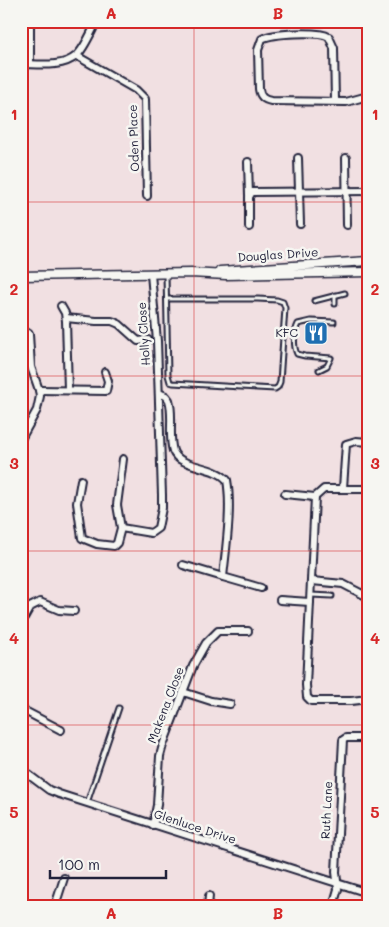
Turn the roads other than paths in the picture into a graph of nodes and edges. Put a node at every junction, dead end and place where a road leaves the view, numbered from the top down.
1 (30, 21) edge
2 (96, 21) edge
3 (77, 56) junction
4 (21, 64) edge
5 (30, 64) junction
6 (368, 96) edge
7 (335, 101) junction
8 (298, 158) dead end
9 (346, 158) dead end
10 (248, 162) dead end
11 (368, 190) edge
12 (300, 191) junction
13 (346, 191) junction
14 (249, 195) junction
15 (147, 196) dead end
16 (300, 224) dead end
17 (347, 225) dead end
18 (249, 227) dead end
19 (368, 261) edge
20 (368, 272) edge
21 (191, 273) junction
22 (151, 274) junction
23 (166, 274) junction
24 (21, 276) edge
25 (345, 293) dead end
26 (335, 295) junction
27 (167, 299) junction
28 (314, 301) dead end
29 (335, 304) dead end
30 (61, 306) dead end
31 (66, 318) junction
32 (334, 322) dead end
33 (21, 329) edge
34 (148, 340) dead end
35 (320, 370) dead end
36 (105, 372) dead end
37 (40, 390) junction
38 (68, 390) junction
39 (159, 393) junction
40 (21, 438) edge
41 (368, 442) edge
42 (123, 459) dead end
43 (81, 480) dead end
44 (343, 488) junction
45 (368, 489) edge
46 (285, 494) dead end
47 (315, 497) junction
48 (121, 528) junction
49 (183, 565) dead end
50 (222, 577) junction
51 (312, 581) junction
52 (261, 588) dead end
53 (332, 596) dead end
54 (368, 597) edge
55 (311, 599) junction
56 (280, 600) dead end
57 (74, 611) dead end
58 (21, 623) edge
59 (248, 631) dead end
60 (183, 692) junction
61 (368, 699) edge
62 (230, 704) dead end
63 (119, 708) dead end
64 (21, 709) edge
65 (61, 730) dead end
66 (368, 738) edge
67 (21, 769) edge
68 (87, 804) junction
69 (153, 825) junction
70 (64, 878) dead end
71 (337, 883) junction
72 (368, 893) edge
73 (208, 896) dead end
74 (55, 906) edge
75 (208, 906) edge
76 (333, 906) edge

1 - 5 street
2 - 3 street
3 - 5 street
3 - 15 street, Oden Place
4 - 5 street
6 - 7 street
7 - 7 street
8 - 12 street
9 - 13 street
10 - 14 street
11 - 13 street
12 - 13 street
12 - 14 street
12 - 16 street
13 - 17 street
14 - 18 street
19 - 21 street, Douglas Drive
20 - 21 street, Douglas Drive
21 - 23 street, Douglas Drive
22 - 23 street, Douglas Drive
22 - 24 street, Douglas Drive
22 - 39 street, Holly Close
23 - 27 lane
25 - 26 lane
26 - 28 lane
26 - 29 lane
27 - 27 lane
30 - 31 street
31 - 34 street
31 - 38 street
32 - 35 lane
33 - 37 street
36 - 38 street
37 - 38 street
37 - 40 street
39 - 48 street, Holly Close
39 - 50 street
41 - 44 street
42 - 48 street
43 - 48 street
44 - 45 street
44 - 47 street
46 - 47 street
47 - 51 street
49 - 50 street
50 - 52 street
51 - 54 street
51 - 55 street
53 - 55 lane
55 - 56 street
55 - 61 street
57 - 58 street
59 - 60 street, Makena Close
60 - 62 street
60 - 69 street, Makena Close
63 - 68 lane
64 - 65 street
66 - 71 street, Ruth Lane
67 - 68 street, Glenluce Drive
68 - 69 street, Glenluce Drive
69 - 71 street, Glenluce Drive
70 - 74 street
71 - 72 street, Glenluce Drive
71 - 76 street, Ruth Lane
73 - 75 street

